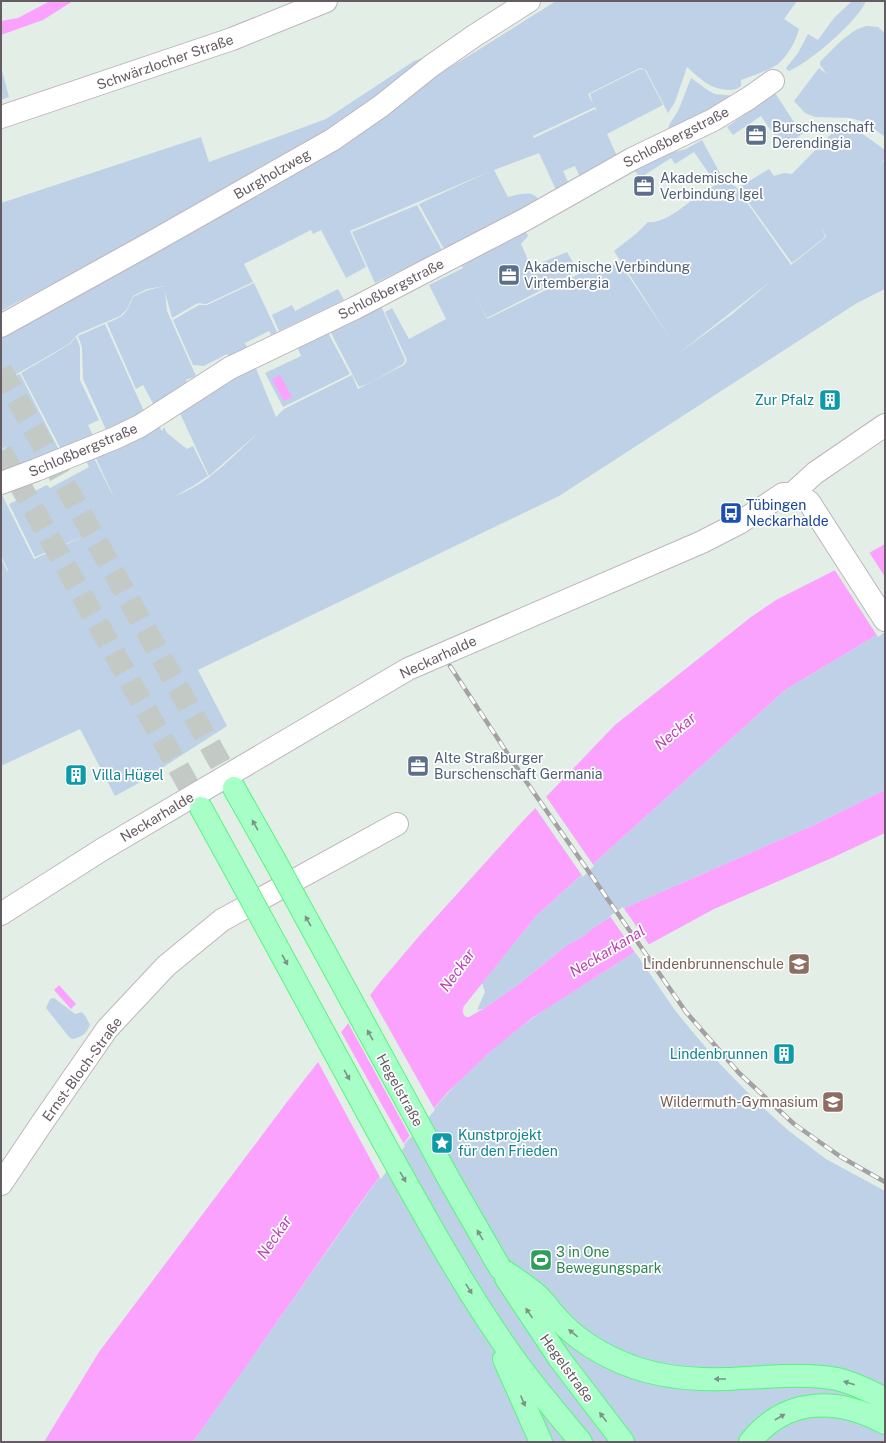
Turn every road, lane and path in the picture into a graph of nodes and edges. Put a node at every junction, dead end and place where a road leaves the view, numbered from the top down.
1 (326, 1) edge
2 (529, 1) edge
3 (773, 81) dead end
4 (1, 117) edge
5 (1, 326) edge
6 (885, 426) edge
7 (1, 483) edge
8 (800, 498) junction
9 (885, 620) edge
10 (234, 788) tunnel mouth
11 (201, 808) tunnel mouth
12 (397, 824) dead end
13 (1, 914) edge
14 (1, 1184) edge
15 (500, 1268) junction
16 (484, 1314) junction
17 (885, 1399) edge
18 (885, 1423) edge
19 (541, 1442) edge
20 (581, 1442) edge
21 (623, 1442) edge
22 (750, 1442) edge

1 - 4 street, Schwärzlocher Straße
2 - 5 street, Burgholzweg
3 - 7 street, Schloßbergstraße
6 - 8 street, Neckarhalde
8 - 9 street
8 - 13 street, Neckarhalde
15 -> 10 main road, Hegelstraße, bridge
11 -> 16 main road, bridge
12 - 14 street, Ernst-Bloch-Straße
17 -> 15 main road
21 -> 15 main road, Hegelstraße
16 -> 19 main road
16 - 20 main road
22 -> 18 main road

